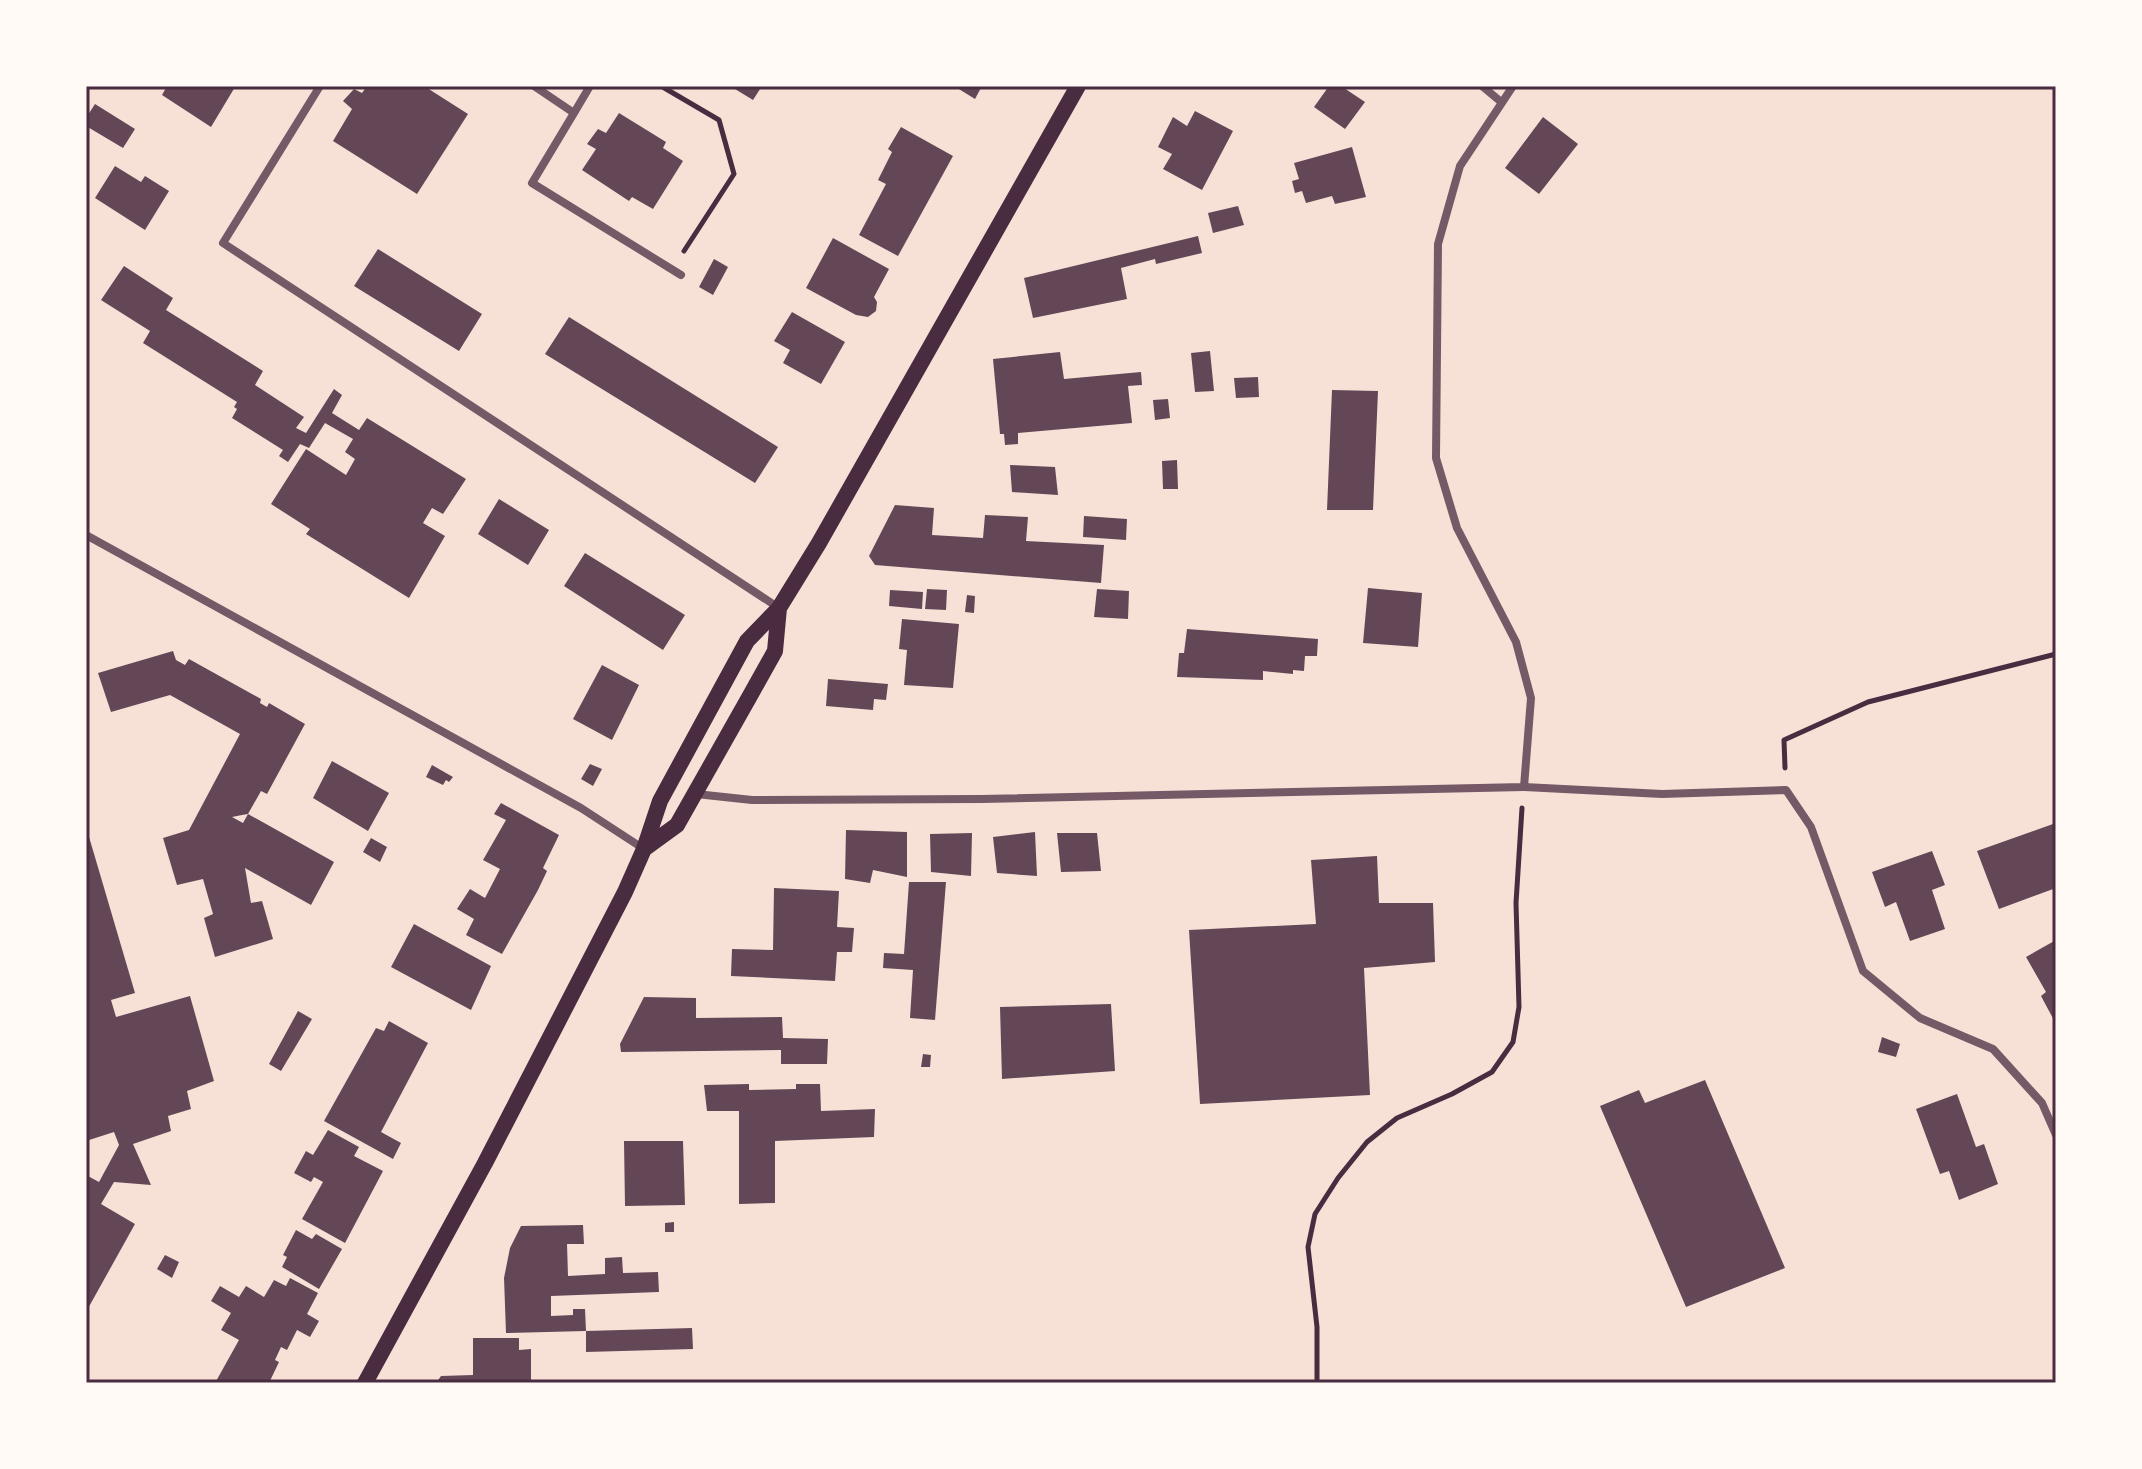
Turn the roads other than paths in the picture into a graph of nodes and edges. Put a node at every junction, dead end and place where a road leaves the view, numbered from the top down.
1 (320, 86) edge
2 (534, 86) edge
3 (590, 86) edge
4 (1078, 86) edge
5 (1482, 86) edge
6 (1513, 86) edge
7 (1500, 101) junction
8 (574, 113) junction
9 (681, 275) dead end
10 (86, 535) edge
11 (779, 608) junction
12 (1524, 787) junction
13 (695, 794) junction
14 (644, 849) junction
15 (2056, 1135) edge
16 (365, 1383) edge

1 - 11 street
2 - 8 street
3 - 8 street
4 - 11 main road
5 - 7 street
6 - 7 street
7 - 12 street
8 - 9 street
10 - 14 street
11 - 13 main road
11 - 14 main road
12 - 13 street
12 - 15 street
13 - 14 main road
14 - 16 main road

